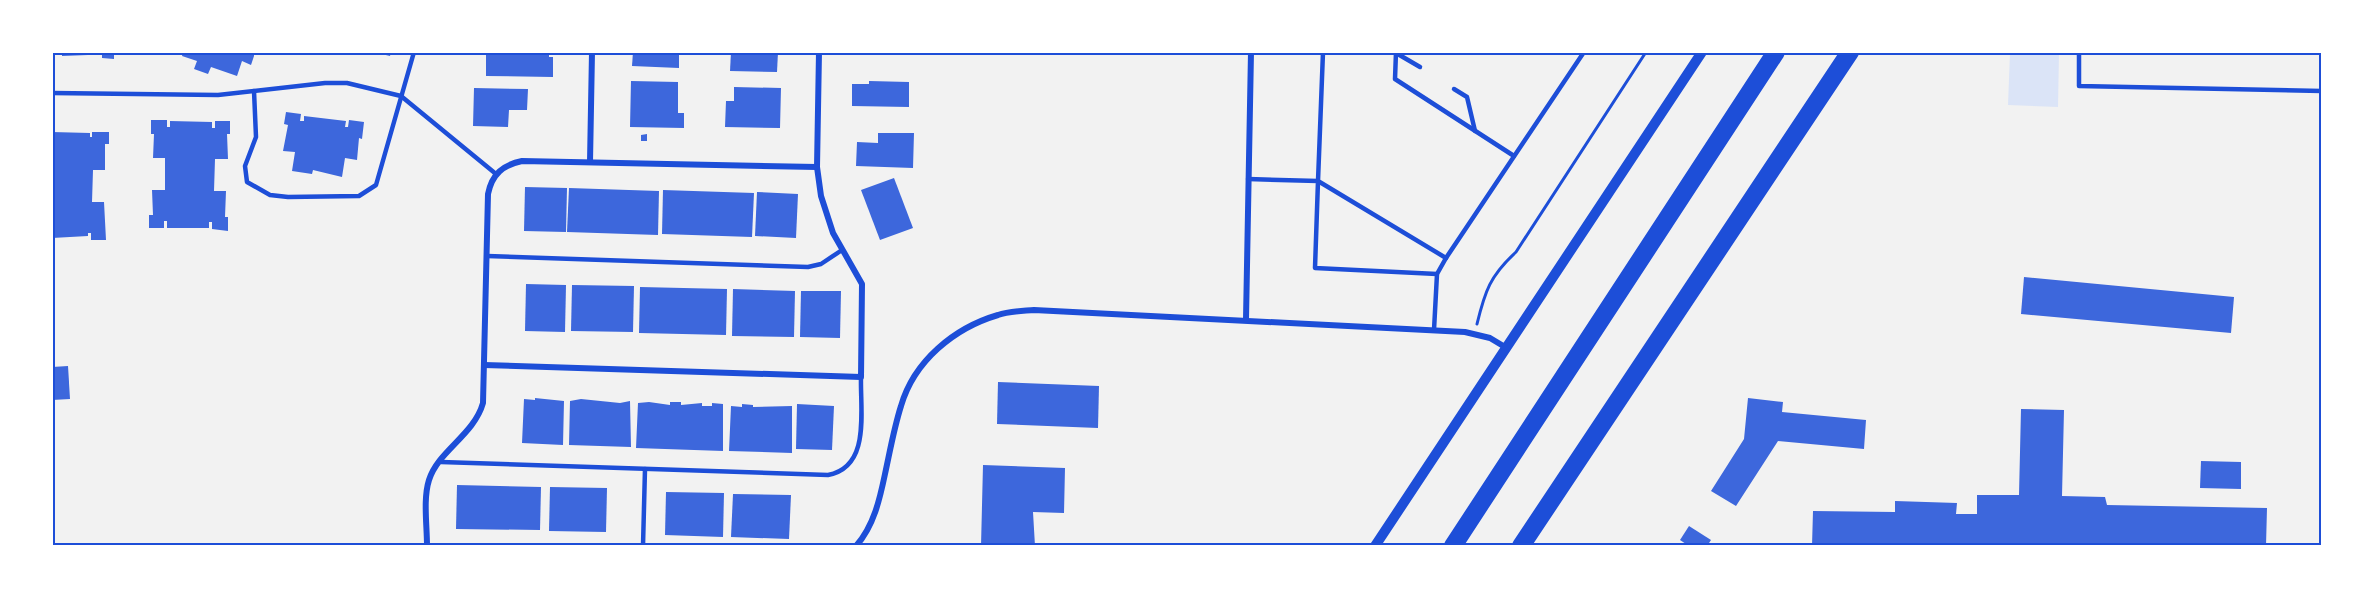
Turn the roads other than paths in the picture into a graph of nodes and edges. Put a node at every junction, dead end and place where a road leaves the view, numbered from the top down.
1 (414, 52) edge
2 (592, 52) edge
3 (819, 52) edge
4 (1251, 52) edge
5 (1323, 52) edge
6 (1584, 52) edge
7 (1702, 52) edge
8 (1776, 52) edge
9 (1850, 52) edge
10 (2079, 52) edge
11 (1420, 67) dead end
12 (1455, 89) dead end
13 (254, 91) junction
14 (2322, 91) edge
15 (52, 93) edge
16 (401, 96) junction
17 (1474, 131) junction
18 (1514, 156) junction
19 (590, 162) junction
20 (817, 167) junction
21 (496, 174) junction
22 (1248, 179) junction
23 (1318, 181) junction
24 (843, 250) junction
25 (487, 256) junction
26 (1446, 258) junction
27 (1437, 274) junction
28 (1246, 319) junction
29 (1434, 330) junction
30 (1505, 347) junction
31 (484, 365) junction
32 (861, 377) junction
33 (441, 462) junction
34 (645, 469) junction
35 (427, 546) edge
36 (643, 546) edge
37 (856, 546) edge
38 (1375, 546) edge
39 (1453, 546) edge
40 (1521, 546) edge

1 - 16 lane
2 - 19 street
3 - 20 street
4 - 22 street
5 - 23 lane
6 - 18 lane
7 - 30 street
8 - 39 highway
9 - 40 highway
10 - 14 lane
11 - 17 lane
12 - 17 lane
13 - 15 lane
13 - 16 lane
13 - 16 lane
16 - 21 lane
17 - 18 lane
18 - 26 lane
19 - 20 street
19 - 21 street
20 - 24 street
21 - 25 street
22 - 23 lane
22 - 28 street
23 - 26 lane
23 - 27 lane
24 - 25 lane
24 - 32 street
25 - 31 street
26 - 27 lane
27 - 29 lane
28 - 29 street
28 - 37 street
29 - 30 street
30 - 38 street
31 - 32 street
31 - 33 street
32 - 34 lane
33 - 34 lane
33 - 35 street
34 - 36 lane

